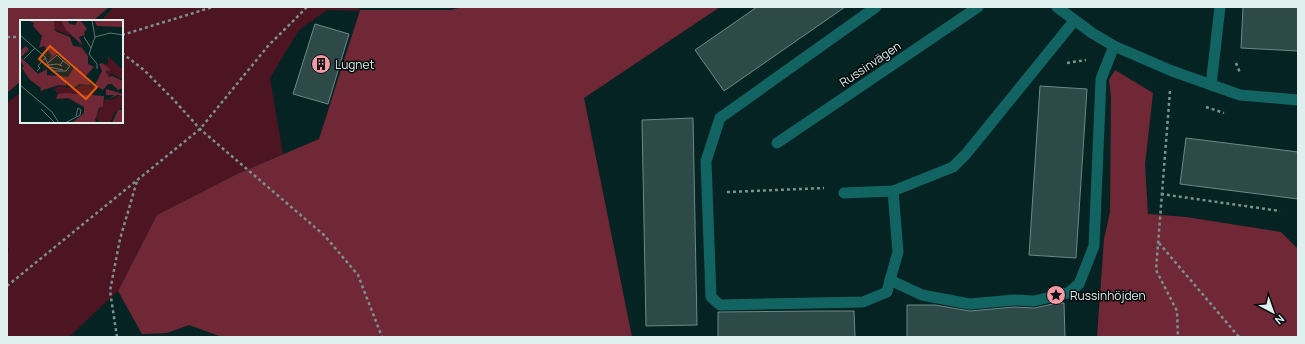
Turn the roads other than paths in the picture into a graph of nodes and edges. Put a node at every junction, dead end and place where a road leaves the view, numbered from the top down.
1 (876, 7) edge
2 (978, 7) edge
3 (1057, 7) edge
4 (1220, 7) edge
5 (1074, 21) junction
6 (1114, 46) junction
7 (1211, 85) junction
8 (1298, 100) edge
9 (777, 143) dead end
10 (893, 191) junction
11 (844, 193) road end
12 (890, 280) junction

1 - 12 street
2 - 9 street, Russinvägen
3 - 5 street
4 - 7 street
5 - 6 street
5 - 10 street
6 - 7 street
6 - 12 street
7 - 8 street
10 - 11 street
10 - 12 street

